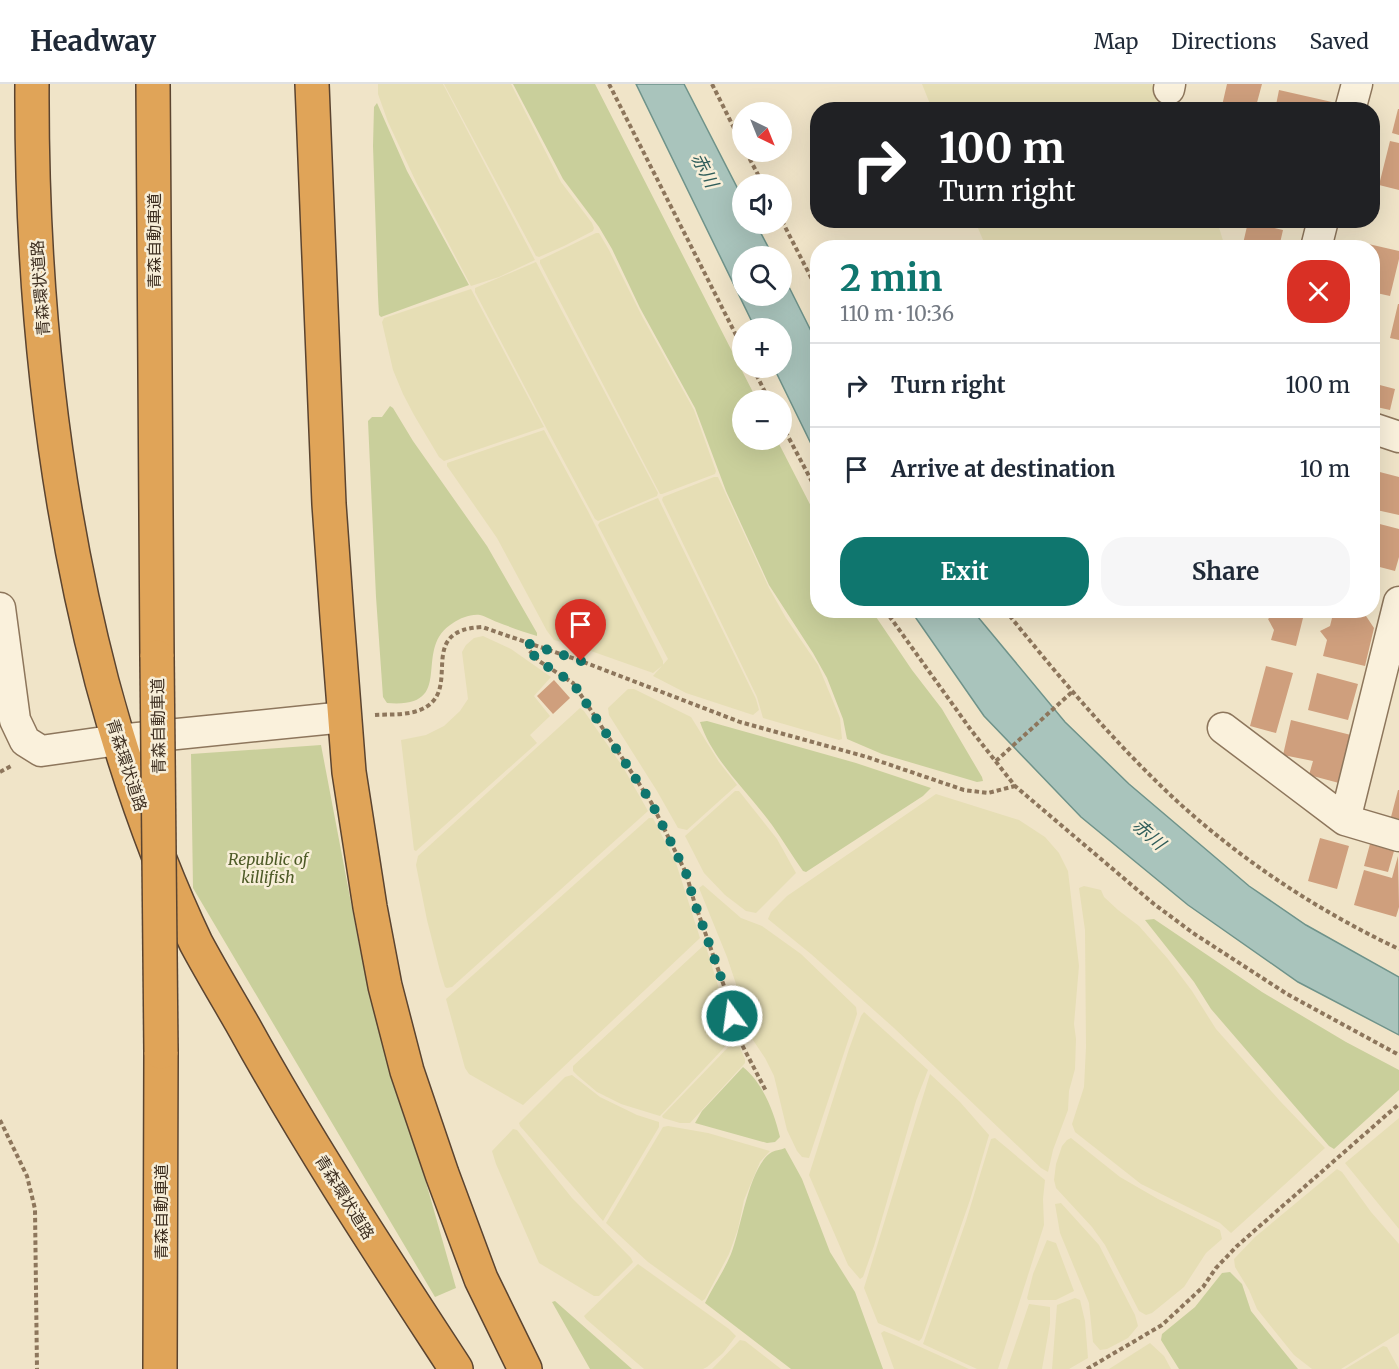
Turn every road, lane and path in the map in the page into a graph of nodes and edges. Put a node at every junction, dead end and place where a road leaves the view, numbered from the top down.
1 (32, 84) edge
2 (153, 84) edge
3 (312, 84) edge
4 (609, 84) edge
5 (712, 84) edge
6 (1357, 84) edge
7 (1352, 102) edge
8 (732, 124) edge
9 (789, 234) edge
10 (810, 275) edge
11 (732, 328) edge
12 (1380, 431) edge
13 (1399, 437) edge
14 (792, 444) edge
15 (810, 479) edge
16 (1390, 602) edge
17 (0, 608) edge
18 (890, 618) edge
19 (1012, 618) edge
20 (527, 643) junction
21 (1073, 691) junction
22 (345, 717) junction
23 (1223, 728) dead end
24 (118, 740) junction
25 (996, 761) junction
26 (1015, 786) junction
27 (1345, 820) junction
28 (1399, 836) edge
29 (1399, 949) edge
30 (1399, 1055) edge
31 (766, 1091) dead end
32 (1399, 1104) edge
33 (0, 1120) edge
34 (37, 1369) edge
35 (160, 1369) edge
36 (456, 1369) edge
37 (525, 1369) edge
38 (1087, 1369) edge

1 - 24 highway, 青森環状道路
2 - 35 highway, 青森自動車道, bridge
3 - 22 highway
4 - 11 path
5 - 8 path
6 - 7 street
9 - 10 path
12 - 13 street
14 - 15 path
16 - 27 street
17 - 24 street
18 - 25 path
19 - 21 path
20 - 22 path
20 - 26 path
20 - 31 path
21 - 25 path
21 - 29 path
22 - 24 street
22 - 37 highway
23 - 27 street
24 - 36 highway, 青森環状道路
25 - 26 path
26 - 30 path
27 - 28 street
32 - 38 path
33 - 34 path

